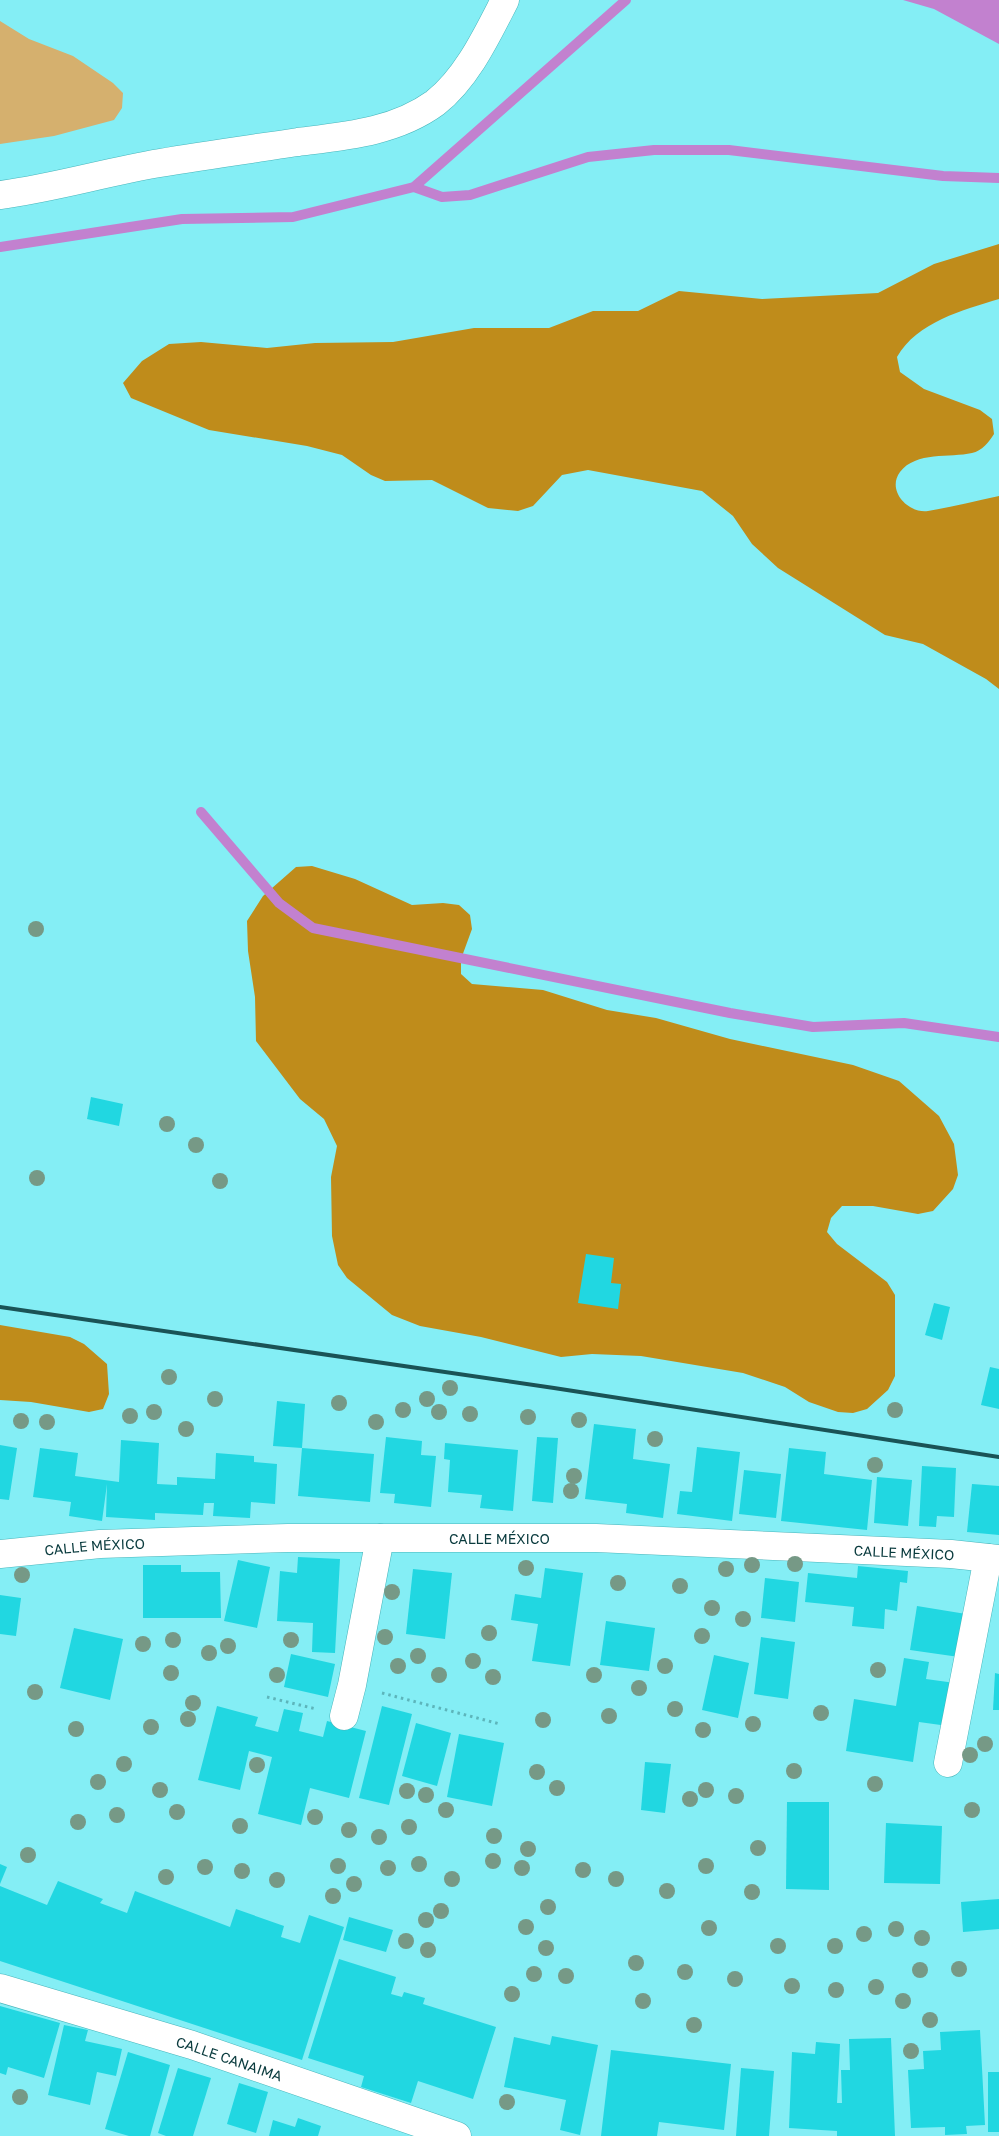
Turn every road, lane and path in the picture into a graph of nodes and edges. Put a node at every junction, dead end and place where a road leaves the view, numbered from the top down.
1 (505, 0) edge
2 (0, 195) edge
3 (380, 1538) junction
4 (0, 1554) edge
5 (993, 1558) edge
6 (352, 1685) junction
7 (267, 1698) dead end
8 (344, 1716) joint
9 (500, 1724) dead end
10 (948, 1763) dead end
11 (0, 1988) edge
12 (457, 2136) edge

1 - 2 street
3 - 4 street, CALLE MÉXICO
3 - 5 street, CALLE MÉXICO
3 - 6 street
5 - 10 street
6 - 8 street
6 - 9 path
7 - 8 path
11 - 12 street, CALLE CANAIMA

